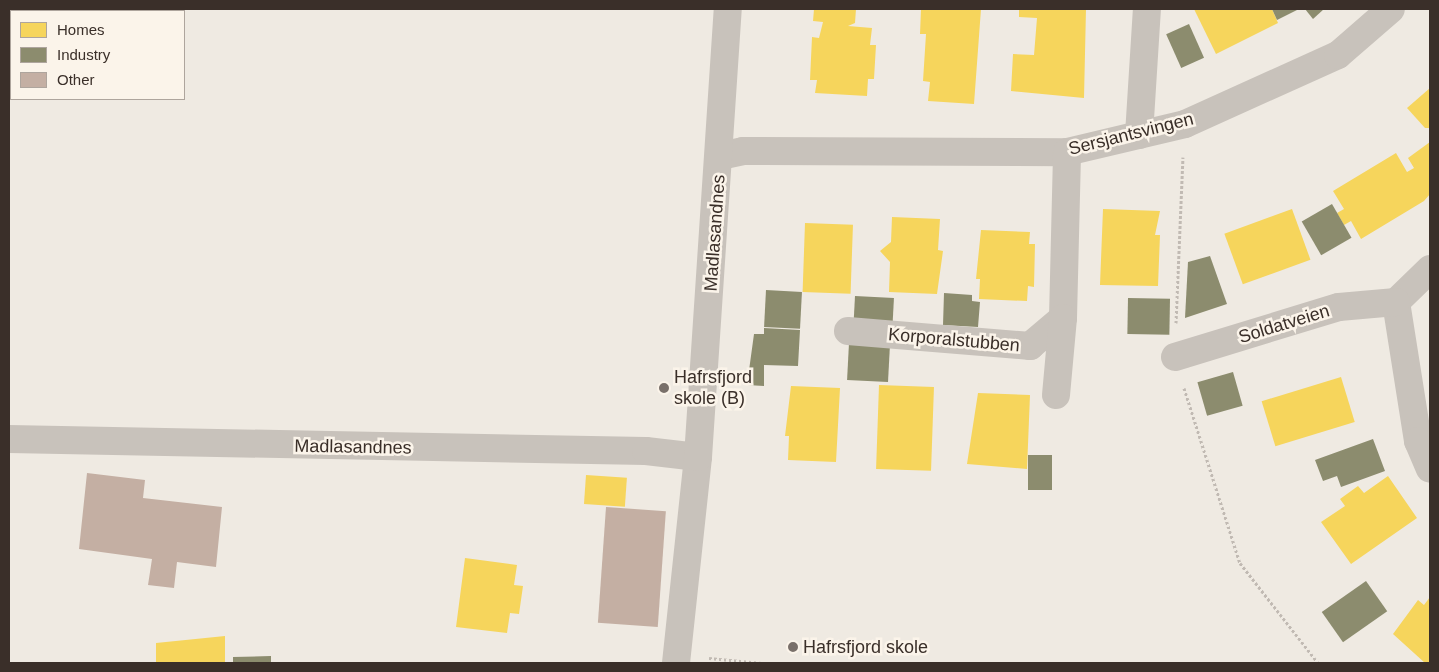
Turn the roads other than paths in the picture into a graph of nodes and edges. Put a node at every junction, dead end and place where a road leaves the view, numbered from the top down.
1 (728, 9) edge
2 (1147, 9) edge
3 (1391, 9) edge
4 (1139, 135) junction
5 (1066, 152) junction
6 (720, 156) junction
7 (1430, 269) edge
8 (1396, 302) junction
9 (1063, 318) junction
10 (848, 331) dead end
11 (1174, 357) road end
12 (1056, 395) dead end
13 (9, 439) edge
14 (698, 457) junction
15 (1430, 469) edge
16 (676, 663) edge

1 - 6 street, Madlasandnes
2 - 4 street
3 - 4 street, Sersjantsvingen
4 - 5 street, Sersjantsvingen
5 - 6 street, Sersjantsvingen
5 - 9 street
6 - 14 street, Madlasandnes
7 - 8 street
8 - 11 street, Soldatveien
8 - 15 street
9 - 10 street, Korporalstubben
9 - 12 street
13 - 14 street, Madlasandnes
14 - 16 street, Madlasandnes

